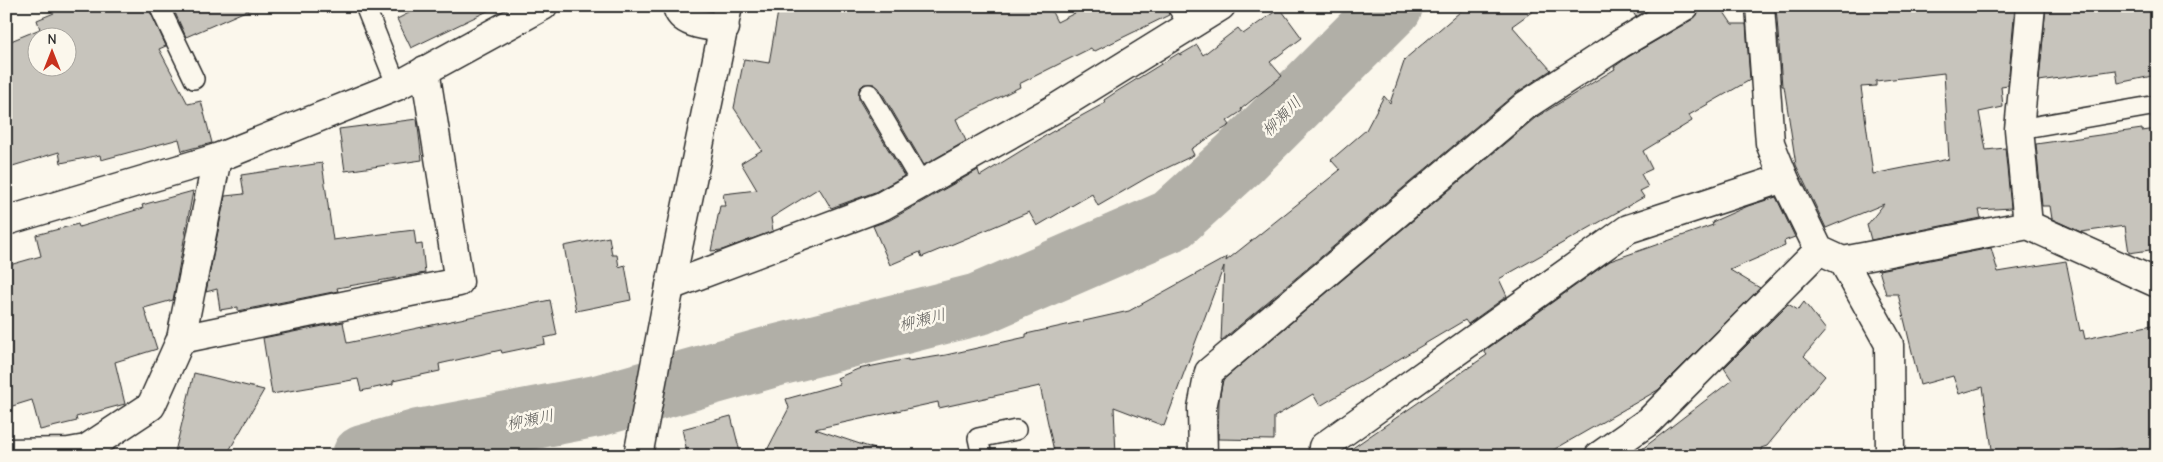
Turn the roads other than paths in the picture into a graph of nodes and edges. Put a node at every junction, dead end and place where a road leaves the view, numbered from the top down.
1 (159, 6) edge
2 (366, 6) edge
3 (543, 6) edge
4 (677, 6) edge
5 (1221, 6) edge
6 (1685, 6) edge
7 (1760, 6) edge
8 (2031, 6) edge
9 (1183, 16) edge
10 (726, 17) edge
11 (425, 70) junction
12 (194, 79) dead end
13 (398, 86) junction
14 (869, 94) dead end
15 (2157, 105) edge
16 (2019, 129) junction
17 (217, 158) junction
18 (1784, 178) junction
19 (922, 184) junction
20 (6, 221) edge
21 (2028, 224) junction
22 (1831, 255) junction
23 (2157, 283) edge
24 (669, 293) junction
25 (181, 339) junction
26 (1016, 430) dead end
27 (6, 452) edge
28 (70, 454) edge
29 (639, 454) edge
30 (982, 456) edge
31 (1203, 456) edge
32 (1326, 456) edge
33 (1598, 456) edge
34 (1890, 456) edge

1 - 12 lane
2 - 13 lane
3 - 11 street
4 - 10 street
5 - 9 street
6 - 31 street
7 - 18 street
8 - 16 street
9 - 19 street
10 - 24 street
11 - 13 street
11 - 25 street
13 - 17 street
14 - 19 lane
15 - 16 lane
16 - 21 street
17 - 20 street
17 - 25 street
18 - 22 street
18 - 32 street
19 - 24 street
21 - 22 street
21 - 23 street
22 - 33 street
22 - 34 street
24 - 29 street
25 - 28 street
26 - 30 lane
27 - 28 street

